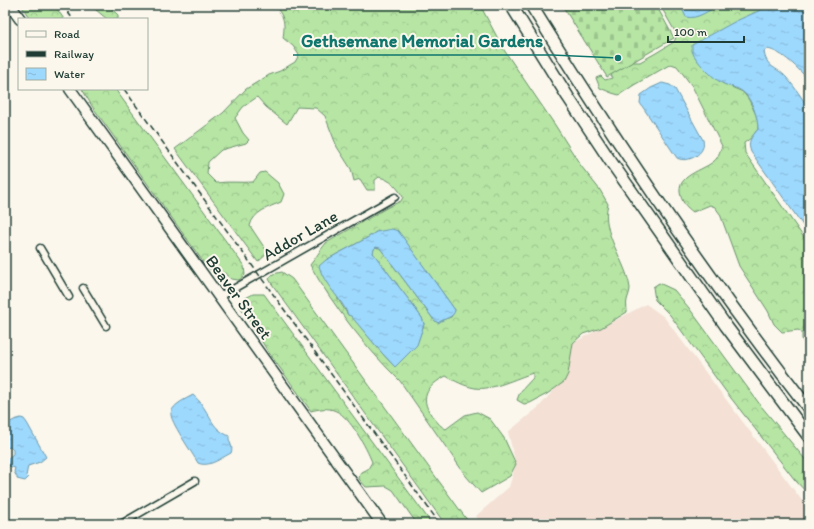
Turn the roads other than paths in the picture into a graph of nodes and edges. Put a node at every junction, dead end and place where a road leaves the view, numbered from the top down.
1 (10, 5) edge
2 (511, 5) edge
3 (531, 5) edge
4 (19, 18) edge
5 (71, 90) edge
6 (395, 197) dead end
7 (40, 248) dead end
8 (83, 288) dead end
9 (69, 296) dead end
10 (219, 297) junction
11 (106, 326) dead end
12 (809, 409) edge
13 (809, 437) edge
14 (195, 481) dead end
15 (120, 524) edge
16 (382, 524) edge

1 - 4 main road
2 - 13 highway
3 - 12 highway
5 - 10 main road, Beaver Street
6 - 10 street, Addor Lane
7 - 9 street
8 - 11 street
10 - 16 main road, Beaver Street
14 - 15 street

